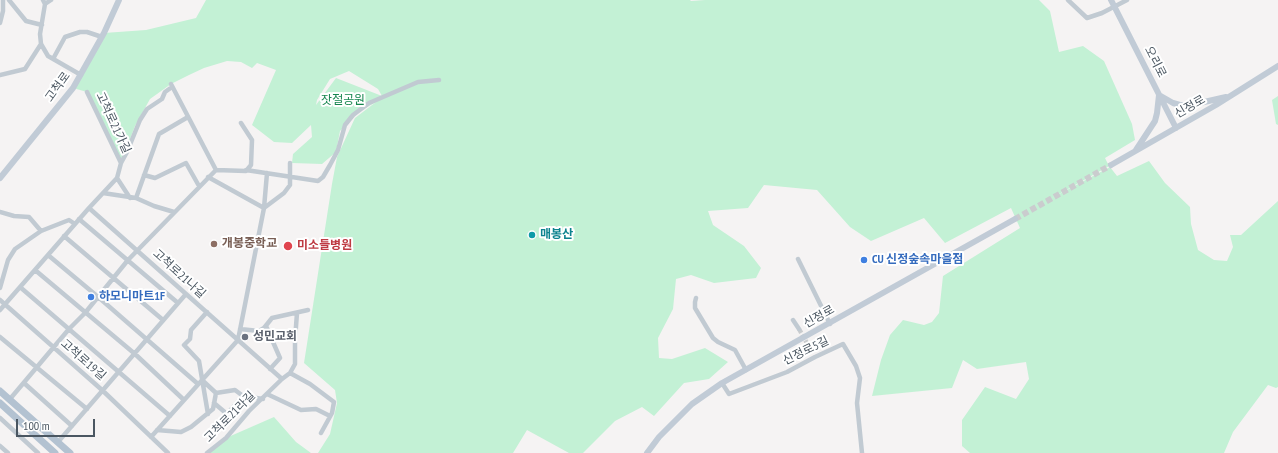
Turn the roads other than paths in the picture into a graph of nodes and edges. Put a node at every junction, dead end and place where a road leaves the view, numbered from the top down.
1 (3, 0) edge
2 (8, 0) edge
3 (51, 0) edge
4 (119, 0) edge
5 (1068, 0) edge
6 (1127, 0) edge
7 (44, 2) edge
8 (1112, 3) edge
9 (0, 23) edge
10 (42, 25) junction
11 (102, 38) junction
12 (41, 44) junction
13 (54, 59) junction
14 (1278, 66) edge
15 (0, 75) edge
16 (81, 75) junction
17 (439, 80) dead end
18 (87, 92) dead end
19 (1159, 95) junction
20 (1230, 97) junction
21 (188, 117) junction
22 (241, 123) dead end
23 (1176, 128) junction
24 (1134, 152) junction
25 (121, 163) junction
26 (290, 163) dead end
27 (1111, 165) tunnel mouth
28 (216, 170) junction
29 (246, 170) junction
30 (268, 173) junction
31 (144, 175) junction
32 (208, 177) junction
33 (290, 177) junction
34 (0, 178) edge
35 (117, 178) junction
36 (199, 186) junction
37 (103, 193) junction
38 (130, 198) junction
39 (136, 198) junction
40 (89, 208) junction
41 (264, 208) junction
42 (0, 212) edge
43 (174, 212) junction
44 (79, 219) junction
45 (1015, 219) tunnel mouth
46 (75, 224) junction
47 (41, 231) junction
48 (64, 236) junction
49 (137, 250) junction
50 (48, 255) junction
51 (798, 259) dead end
52 (128, 260) junction
53 (35, 270) junction
54 (112, 278) junction
55 (20, 287) junction
56 (0, 288) edge
57 (186, 294) junction
58 (97, 296) junction
59 (696, 298) dead end
60 (0, 300) edge
61 (178, 303) junction
62 (5, 304) junction
63 (0, 310) edge
64 (308, 310) dead end
65 (207, 312) junction
66 (85, 313) junction
67 (297, 313) junction
68 (163, 320) junction
69 (794, 320) dead end
70 (830, 324) junction
71 (266, 326) junction
72 (69, 329) junction
73 (240, 329) junction
74 (798, 329) tunnel mouth
75 (0, 338) edge
76 (147, 339) junction
77 (238, 340) junction
78 (53, 348) junction
79 (812, 352) tunnel mouth
80 (135, 354) junction
81 (815, 358) junction
82 (36, 368) junction
83 (270, 369) junction
84 (746, 370) junction
85 (119, 371) junction
86 (290, 373) junction
87 (282, 379) junction
88 (200, 382) junction
89 (24, 383) junction
90 (722, 384) junction
91 (0, 390) edge
92 (102, 390) junction
93 (216, 393) junction
94 (267, 394) junction
95 (243, 396) junction
96 (263, 398) junction
97 (10, 399) junction
98 (184, 400) junction
99 (0, 403) edge
100 (214, 403) junction
101 (87, 409) junction
102 (208, 414) junction
103 (170, 416) junction
104 (330, 416) junction
105 (0, 418) edge
106 (72, 426) junction
107 (157, 430) junction
108 (321, 433) dead end
109 (151, 437) junction
110 (58, 442) junction
111 (0, 446) edge
112 (8, 453) edge
113 (38, 453) edge
114 (55, 453) edge
115 (70, 453) edge
116 (168, 453) edge
117 (207, 453) edge
118 (647, 453) edge
119 (862, 453) edge

1 - 9 street
2 - 10 street
3 - 7 street
4 - 11 main road, 고척로
5 - 8 street
6 - 8 street
7 - 10 street
8 - 19 main road, 오리로
10 - 12 street
11 - 13 street
11 - 16 main road, 고척로
12 - 13 street
12 - 15 street
13 - 16 street
14 - 20 main road, 신정로
16 - 34 main road, 고척로
17 - 33 street
18 - 25 street, 고척로21가길
19 - 20 main road
19 - 23 main road, 오리로
19 - 24 main road
20 - 23 main road, 신정로
21 - 25 street, 고척로21가길
21 - 28 street, 고척로21가길
21 - 31 street
22 - 29 street
23 - 24 main road, 신정로
24 - 27 main road, 신정로
25 - 35 street, 고척로21가길
26 - 33 street
28 - 29 street
28 - 32 street, 고척로21나길
29 - 30 street
30 - 33 street
30 - 41 street
31 - 36 street
31 - 39 street
32 - 36 street, 고척로21나길
32 - 41 street
33 - 41 street
35 - 37 street, 고척로21가길
35 - 38 street
36 - 43 street, 고척로21나길
37 - 38 street
37 - 40 street, 고척로21가길
38 - 39 street
39 - 43 street
40 - 44 street, 고척로21가길
40 - 49 street
41 - 73 street
42 - 47 street
43 - 49 street, 고척로21나길
44 - 46 street, 고척로21가길
44 - 52 street
45 - 70 main road, 신정로
46 - 47 street
46 - 48 street, 고척로21가길
47 - 56 street
48 - 50 street, 고척로21가길
48 - 54 street
49 - 52 street, 고척로21나길
49 - 57 street, 고척로21나길
50 - 53 street, 고척로21가길
50 - 58 street
51 - 70 street
52 - 54 street, 고척로21나길
52 - 61 street
53 - 55 street, 고척로21가길
53 - 66 street
54 - 58 street, 고척로21나길
54 - 68 street
55 - 62 street, 고척로21가길
55 - 72 street
57 - 61 street
57 - 65 street, 고척로21나길
58 - 66 street, 고척로21나길
58 - 76 street
59 - 84 street
60 - 62 street, 고척로19길
61 - 68 street
62 - 63 street, 고척로21가길
62 - 78 street, 고척로19길
64 - 67 street
65 - 77 street, 고척로21나길
65 - 88 street, 고척로21나길
66 - 72 street, 고척로21나길
66 - 80 street
67 - 71 street
67 - 86 street
68 - 76 street
69 - 74 street
70 - 84 main road, 신정로
71 - 73 street
71 - 83 street
72 - 78 street, 고척로21나길
72 - 85 street
73 - 77 street
75 - 82 street
76 - 80 street
76 - 88 street
77 - 83 street, 고척로21나길
77 - 88 street
78 - 82 street, 고척로21나길
78 - 92 street, 고척로19길
79 - 81 street
80 - 85 street
80 - 98 street
81 - 90 street, 신정로5길
81 - 119 street, 신정로5길
82 - 89 street, 고척로21나길
82 - 101 street
83 - 87 street, 고척로21나길
84 - 90 main road, 신정로
85 - 92 street
85 - 103 street
86 - 87 street, 고척로21라길
86 - 104 street
87 - 94 street, 고척로21라길
88 - 93 street
88 - 98 street
88 - 102 street
89 - 97 street, 고척로21나길
89 - 106 street
90 - 118 main road, 신정로
91 - 97 main road
92 - 101 street
92 - 109 street, 고척로19길
93 - 95 street
93 - 100 street
94 - 96 street, 고척로21라길
94 - 104 street, 고척로21라길
95 - 96 street
95 - 100 street
96 - 117 street, 고척로21라길
97 - 110 main road
98 - 103 street
99 - 114 main road
100 - 102 street
101 - 106 street
102 - 107 street
103 - 107 street
104 - 108 street
105 - 113 street
106 - 110 street
107 - 109 street
109 - 116 street, 고척로19길
110 - 115 main road
111 - 112 street

